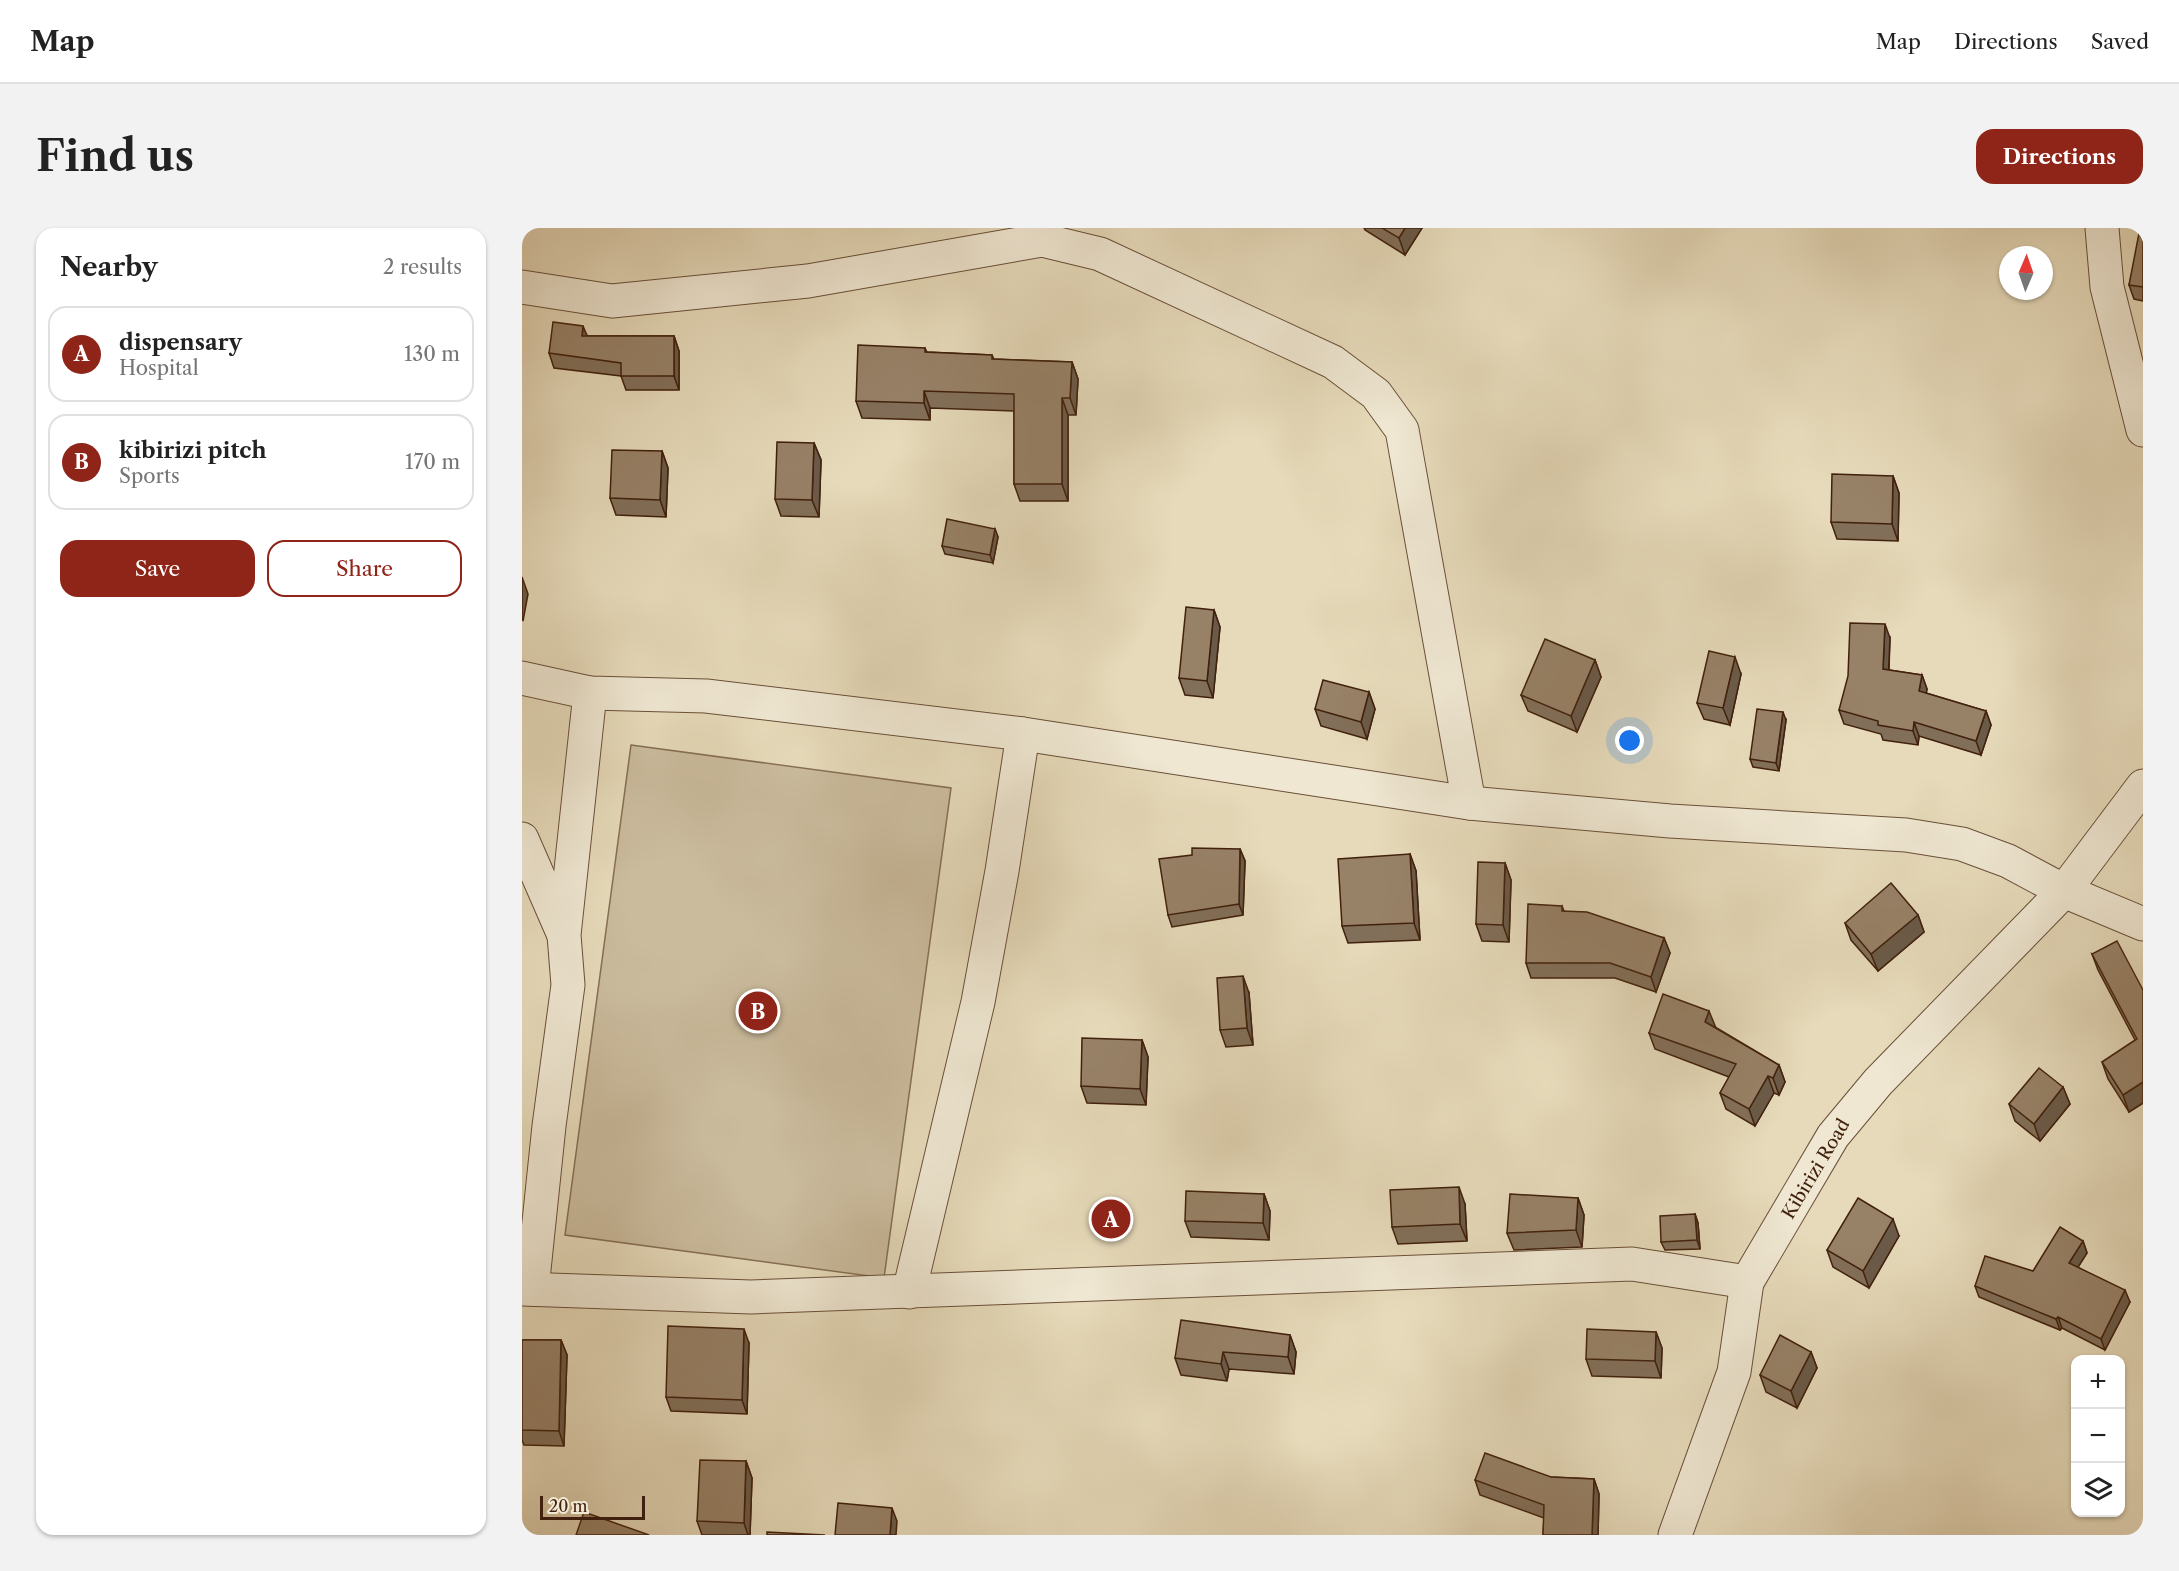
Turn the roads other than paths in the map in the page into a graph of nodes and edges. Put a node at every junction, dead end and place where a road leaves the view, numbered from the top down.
1 (2102, 228) edge
2 (522, 287) edge
3 (2143, 430) edge
4 (522, 678) edge
5 (590, 693) junction
6 (1023, 734) junction
7 (2143, 786) edge
8 (1469, 803) junction
9 (522, 839) edge
10 (2064, 891) junction
11 (2143, 924) edge
12 (564, 935) junction
13 (1747, 1282) junction
14 (527, 1289) edge
15 (909, 1292) junction
16 (1676, 1535) edge

1 - 3 street
2 - 8 street
4 - 5 street
5 - 6 street
5 - 12 street
6 - 8 street
6 - 15 street
7 - 10 street, Kibirizi Road
8 - 10 street
9 - 12 street
10 - 11 street
10 - 13 street, Kibirizi Road
12 - 14 street
13 - 15 street
13 - 16 street, Kibirizi Road
14 - 15 street

